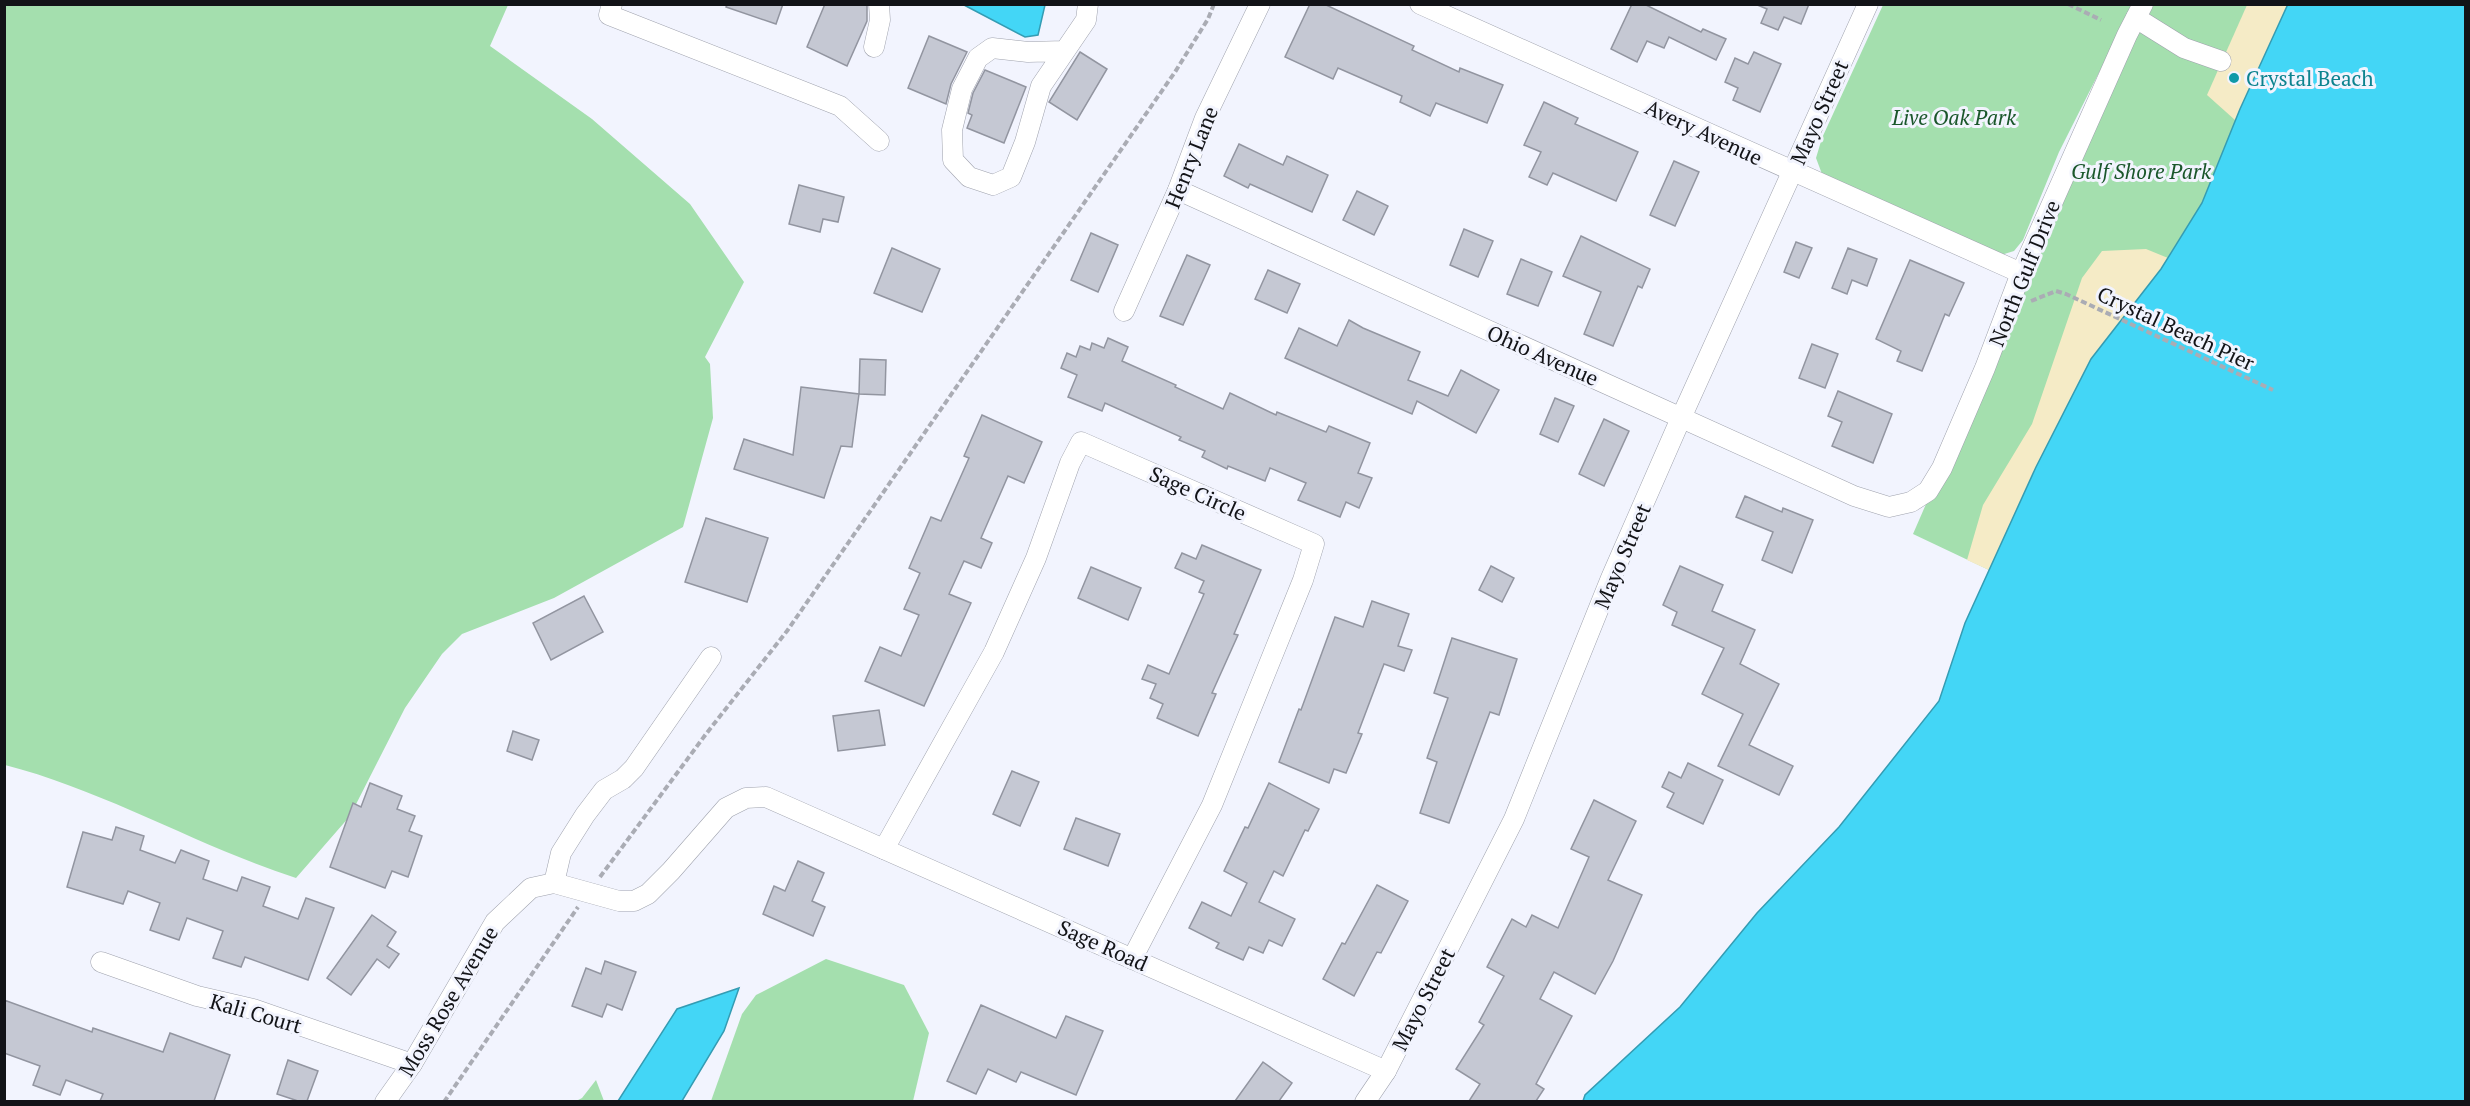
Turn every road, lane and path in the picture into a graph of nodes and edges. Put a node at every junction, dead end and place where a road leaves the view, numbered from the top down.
1 (879, 4) edge
2 (1214, 4) edge
3 (1260, 4) edge
4 (1420, 4) edge
5 (1868, 4) edge
6 (2068, 4) edge
7 (610, 10) edge
8 (2140, 11) edge
9 (1087, 12) edge
10 (2101, 20) dead end
11 (874, 47) dead end
12 (1064, 51) junction
13 (2221, 61) dead end
14 (879, 141) dead end
15 (1791, 172) junction
16 (1178, 190) junction
17 (2021, 273) junction
18 (2011, 299) junction
19 (1124, 311) dead end
20 (2273, 390) dead end
21 (1681, 418) junction
22 (1911, 502) joint
23 (711, 657) dead end
24 (884, 849) junction
25 (554, 883) junction
26 (588, 892) junction
27 (1132, 959) junction
28 (101, 962) dead end
29 (412, 1064) junction
30 (1386, 1071) junction
31 (385, 1101) edge
32 (444, 1101) edge
33 (1365, 1101) edge

1 - 11 street
2 - 26 path
3 - 16 street, Henry Lane
4 - 15 street, Avery Avenue
5 - 15 street, Mayo Street
6 - 10 path
7 - 14 street
8 - 13 street
8 - 17 street, North Gulf Drive
9 - 12 street
12 - 12 street
15 - 17 street, Avery Avenue
15 - 21 street, Mayo Street
16 - 19 street, Henry Lane
16 - 21 street, Ohio Avenue
17 - 18 street, North Gulf Drive
18 - 20 path, Crystal Beach Pier
18 - 22 street, North Gulf Drive
21 - 22 street, Ohio Avenue
21 - 30 street, Mayo Street
23 - 25 street
24 - 26 street, Sage Road
24 - 27 street, Sage Road
24 - 27 street, Sage Circle
25 - 26 street
25 - 29 street, Moss Rose Avenue
26 - 32 path
27 - 30 street, Sage Road
28 - 29 street, Kali Court
29 - 31 street, Moss Rose Avenue
30 - 33 street, Mayo Street

